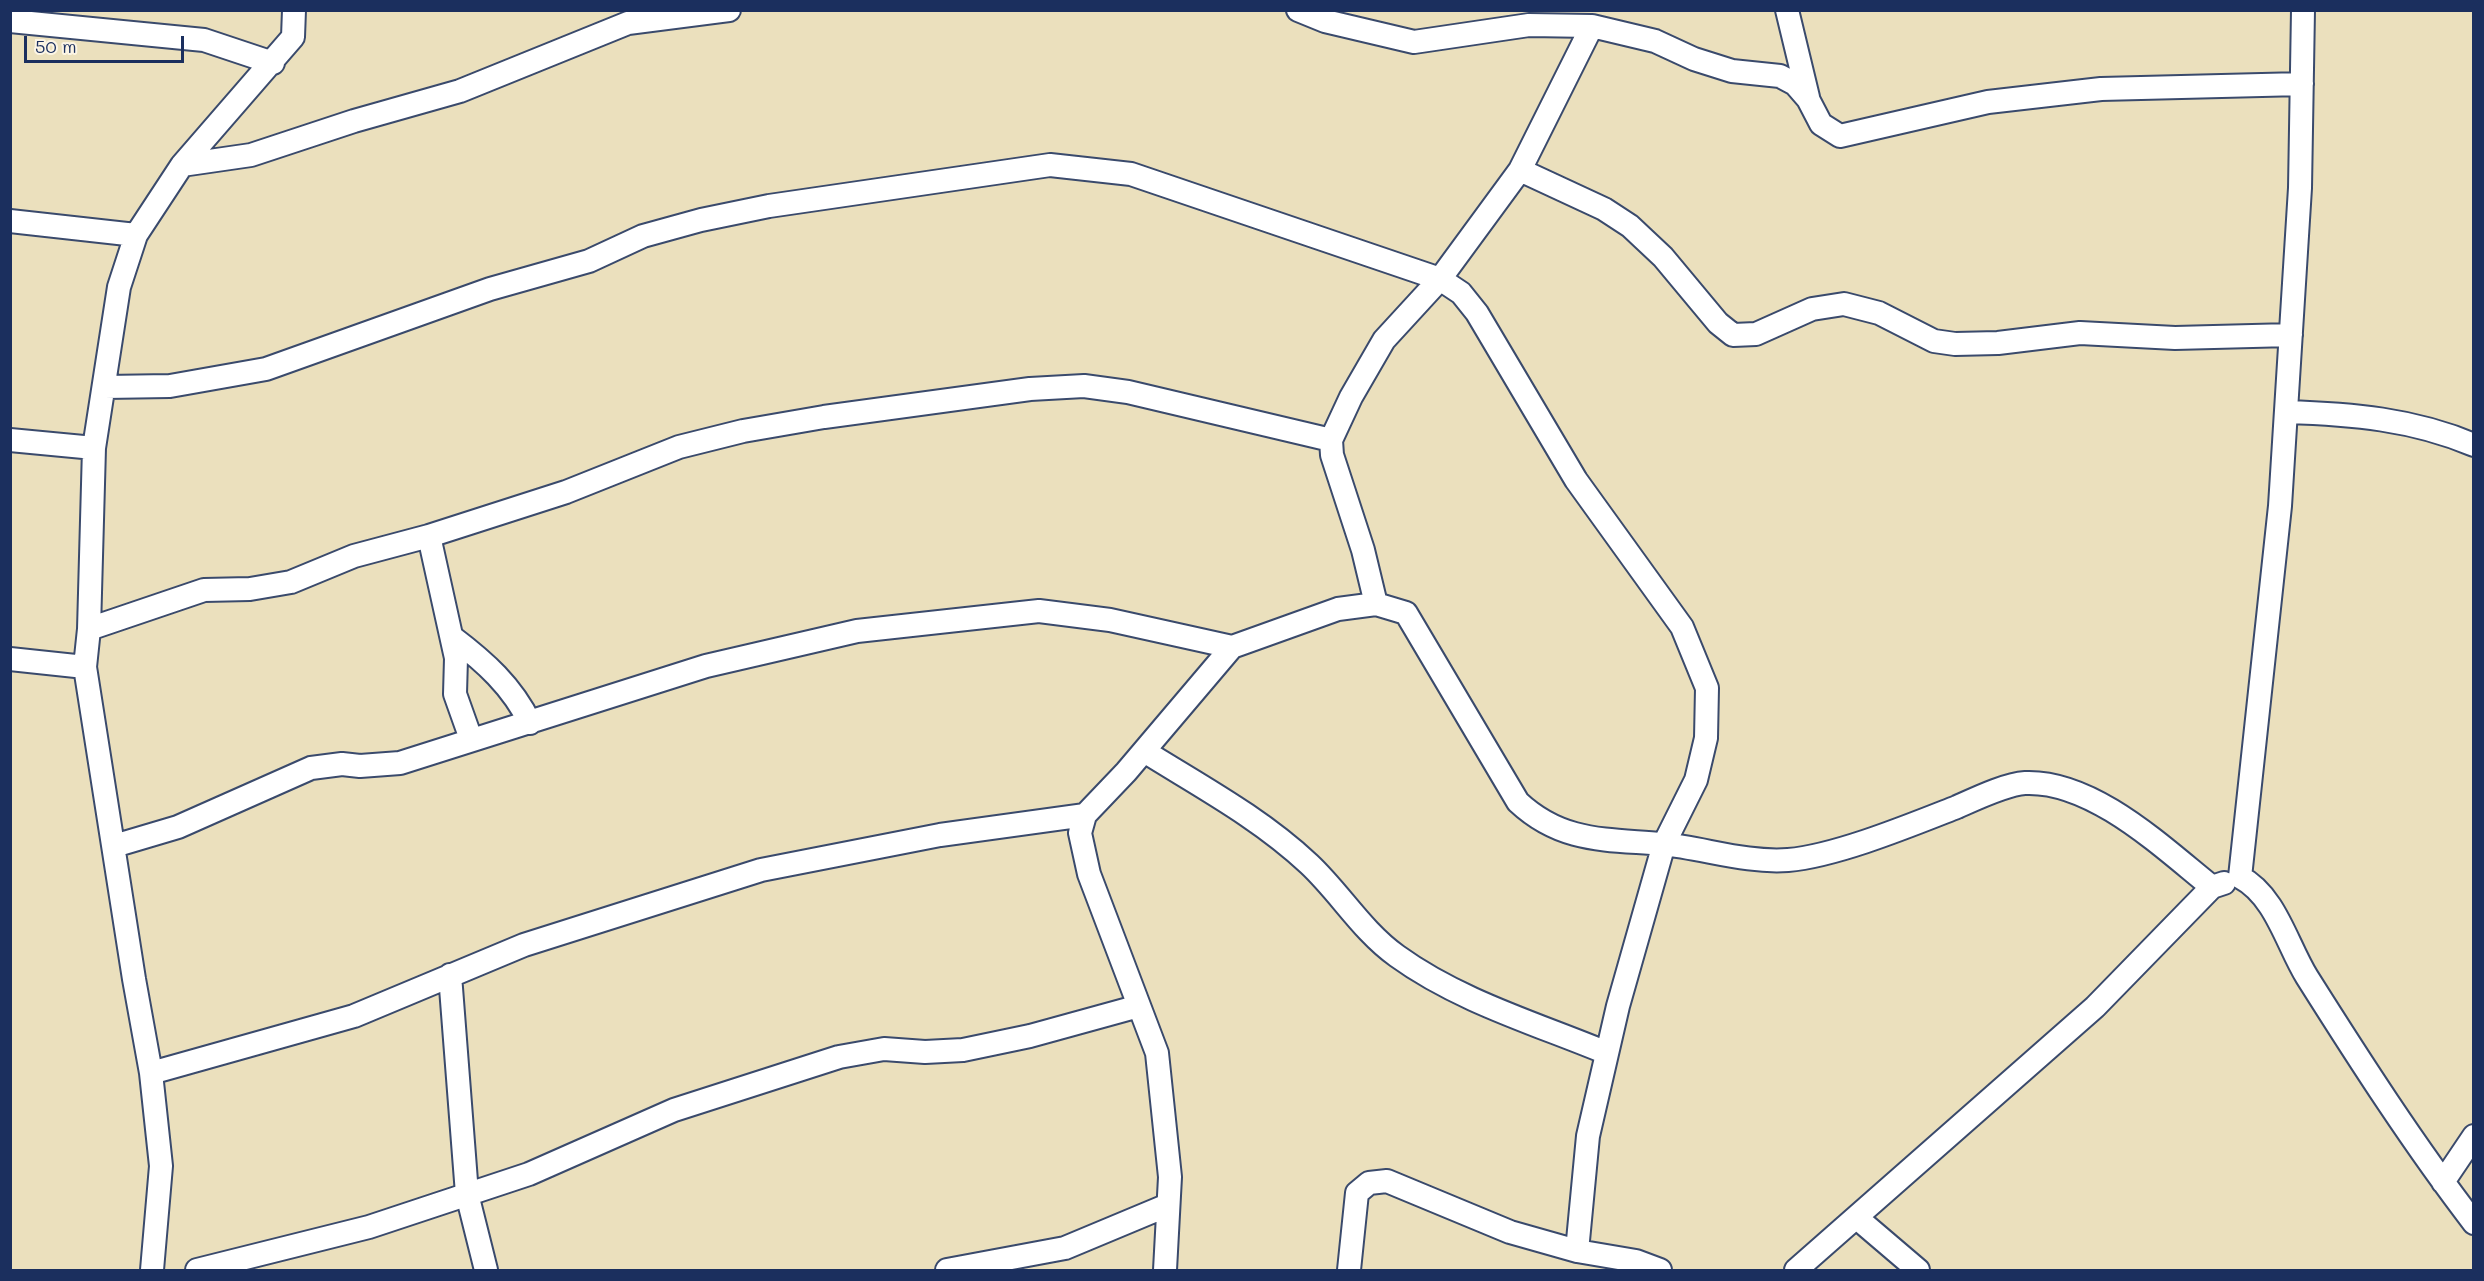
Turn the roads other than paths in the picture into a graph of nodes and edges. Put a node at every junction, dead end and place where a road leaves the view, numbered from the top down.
1 (294, 10) edge
2 (729, 10) edge
3 (1298, 10) edge
4 (1787, 10) edge
5 (2303, 10) edge
6 (1526, 18) edge
7 (10, 21) edge
8 (1592, 26) junction
9 (273, 63) junction
10 (2302, 84) junction
11 (1808, 99) junction
12 (182, 165) junction
13 (1520, 170) junction
14 (10, 221) edge
15 (136, 235) junction
16 (1440, 279) junction
17 (2291, 335) junction
18 (105, 387) junction
19 (2286, 412) junction
20 (10, 440) edge
21 (1331, 440) junction
22 (2474, 445) edge
23 (94, 448) junction
24 (429, 536) junction
25 (1376, 604) junction
26 (89, 628) junction
27 (452, 638) junction
28 (1232, 647) junction
29 (10, 659) edge
30 (85, 667) junction
31 (530, 723) junction
32 (471, 739) junction
33 (1144, 751) junction
34 (1085, 815) junction
35 (1664, 844) junction
36 (114, 846) junction
37 (2240, 878) junction
38 (2212, 887) junction
39 (450, 975) junction
40 (1139, 1006) junction
41 (1607, 1053) junction
42 (151, 1073) junction
43 (2474, 1136) edge
44 (2443, 1182) junction
45 (467, 1194) junction
46 (1168, 1205) junction
47 (1857, 1218) junction
48 (2474, 1223) edge
49 (1577, 1251) junction
50 (152, 1270) edge
51 (197, 1270) edge
52 (486, 1270) edge
53 (947, 1270) edge
54 (1165, 1270) edge
55 (1349, 1270) edge
56 (1660, 1270) edge
57 (1796, 1270) edge
58 (1918, 1270) edge

1 - 9 street
2 - 12 street
3 - 6 street
4 - 11 street
5 - 10 street
6 - 8 street
7 - 9 street
8 - 11 street
8 - 13 street
9 - 12 street
10 - 11 street
10 - 17 street
12 - 15 street
13 - 16 street
13 - 17 street
14 - 15 street
15 - 18 street
16 - 18 street
16 - 21 street
16 - 35 street
17 - 19 street
18 - 23 street
19 - 22 street
19 - 37 street
20 - 23 street
21 - 24 street
21 - 25 street
23 - 26 street
24 - 26 street
24 - 27 street
25 - 28 street
25 - 35 street
26 - 30 street
27 - 31 street
27 - 32 street
28 - 31 street
28 - 33 street
29 - 30 street
30 - 36 street
31 - 32 street
32 - 36 street
33 - 34 street
33 - 41 street
34 - 39 street
34 - 40 street
35 - 38 street
35 - 41 street
36 - 42 street
37 - 38 street
37 - 44 street
38 - 47 street
39 - 42 street
39 - 45 street
40 - 45 street
40 - 46 street
41 - 49 street
42 - 50 street
43 - 44 street
44 - 48 street
45 - 51 street
45 - 52 street
46 - 53 street
46 - 54 street
47 - 57 street
47 - 58 street
49 - 55 street
49 - 56 street

